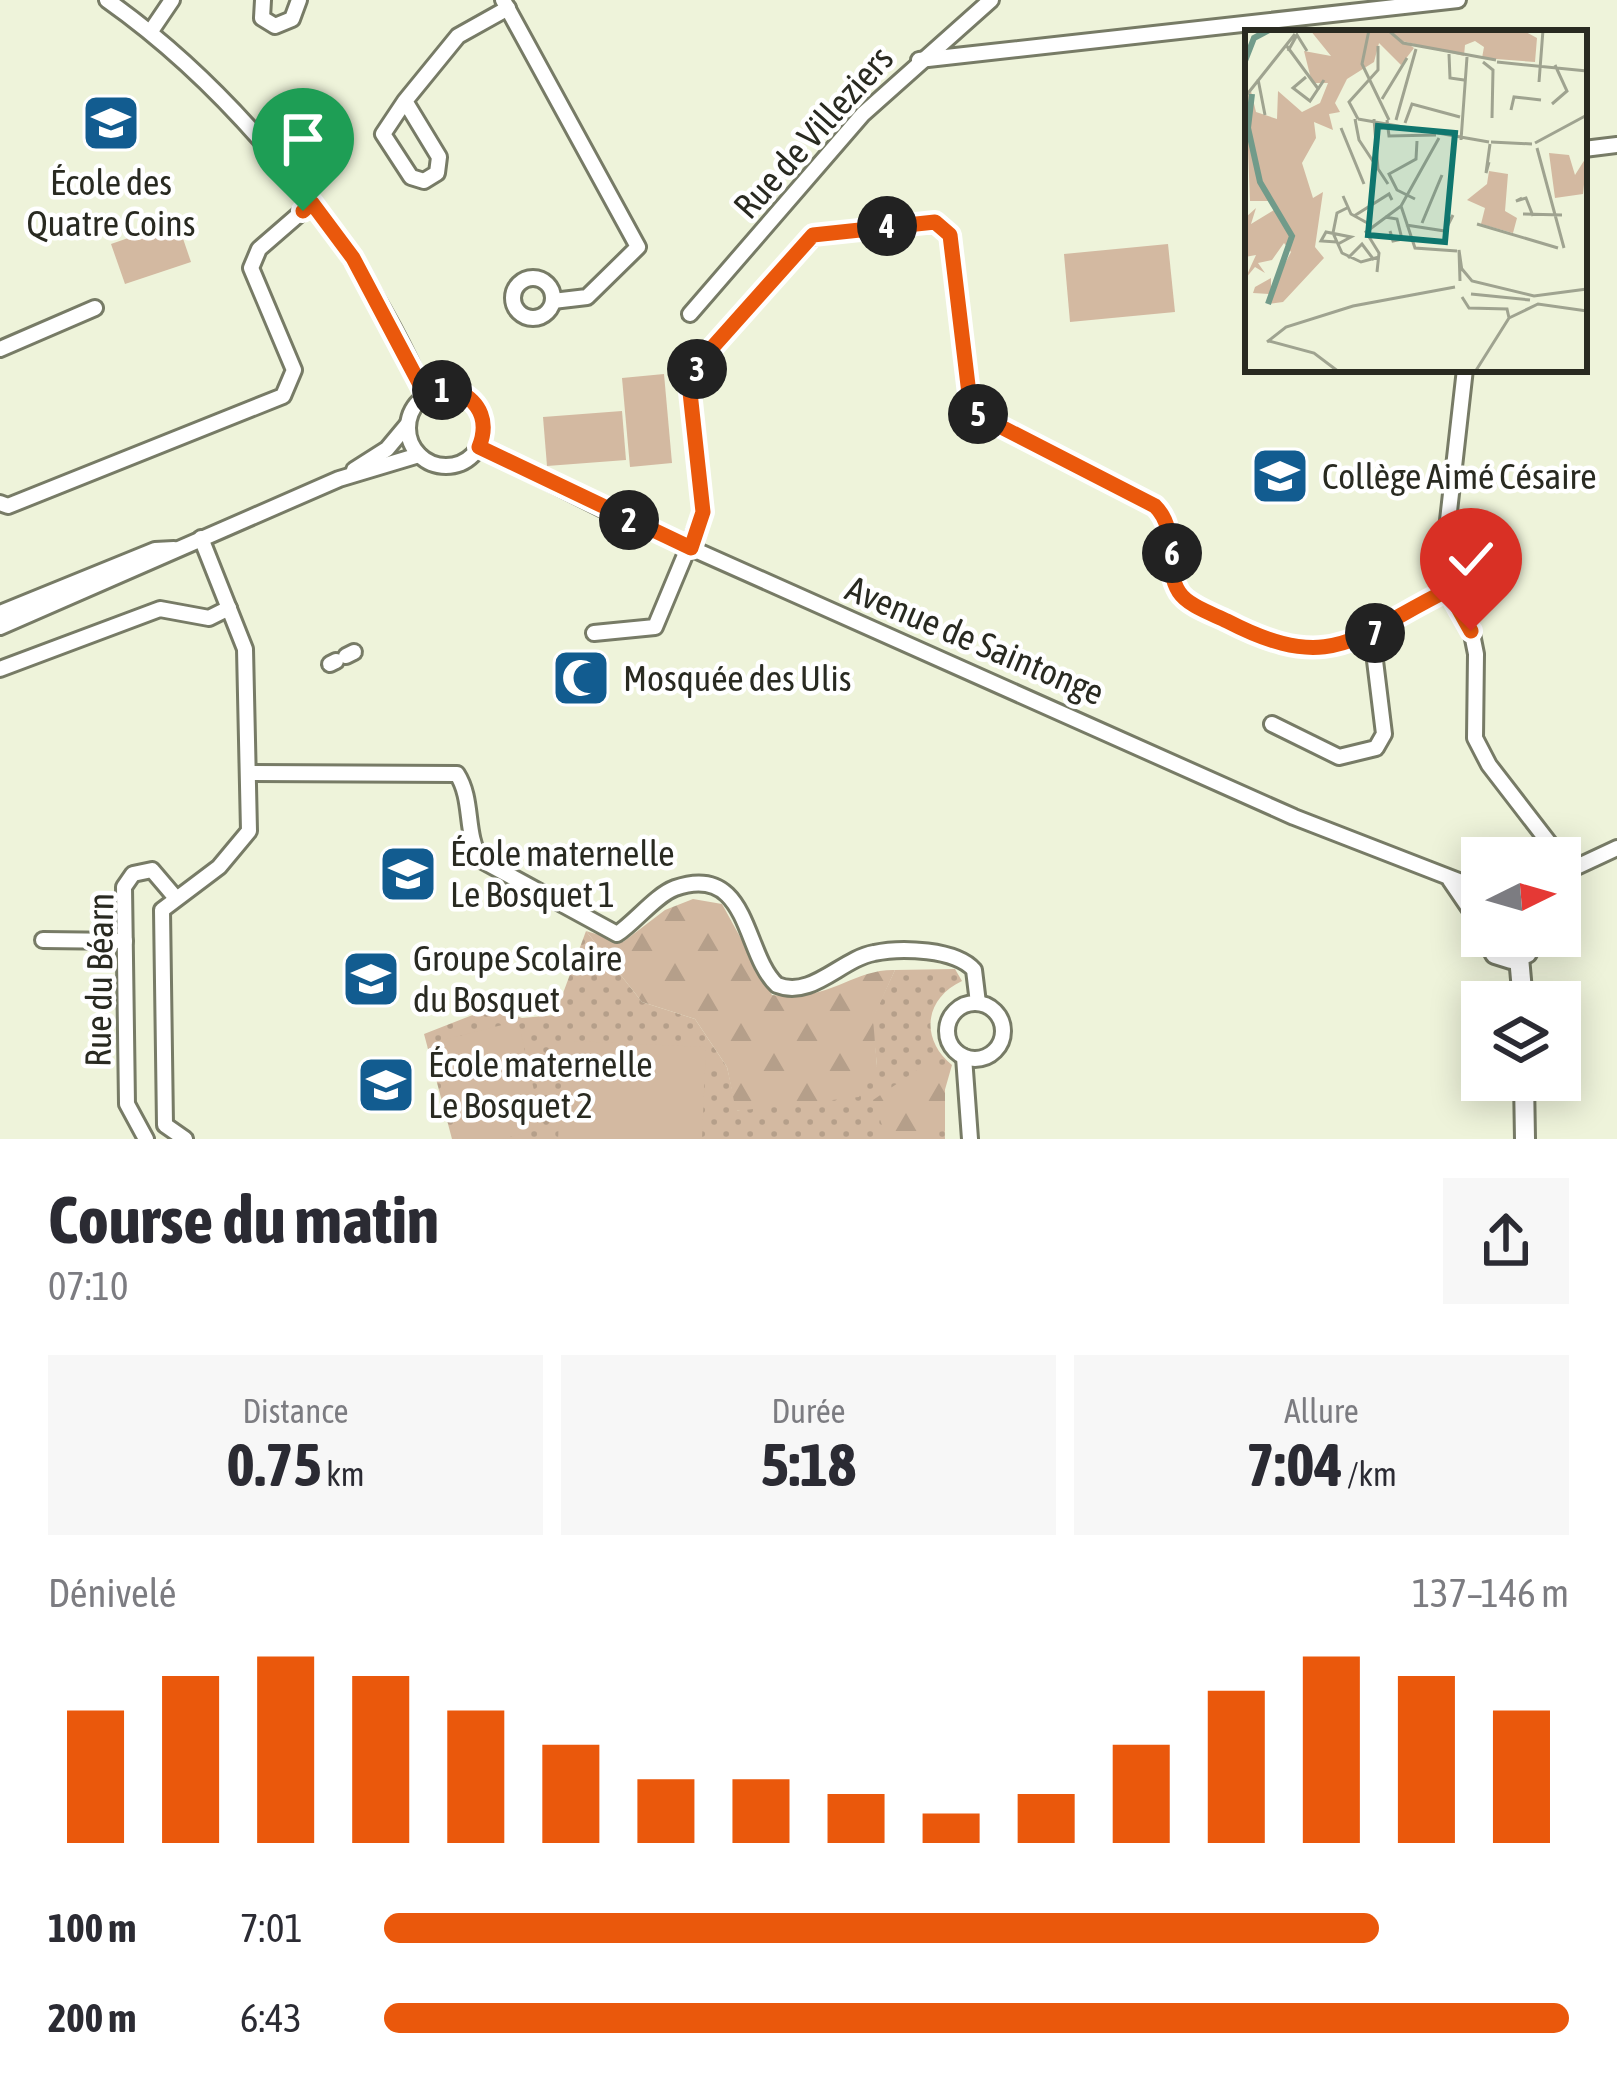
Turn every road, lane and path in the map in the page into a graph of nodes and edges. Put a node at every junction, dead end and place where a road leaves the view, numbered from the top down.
1 (107, 0) edge
2 (172, 0) edge
3 (263, 0) edge
4 (298, 0) edge
5 (991, 0) edge
6 (1459, 0) edge
7 (505, 4) edge
8 (152, 32) junction
9 (919, 60) junction
10 (405, 101) junction
11 (1617, 145) edge
12 (1587, 148) edge
13 (312, 203) junction
14 (553, 301) dead end
15 (95, 308) dead end
16 (690, 314) dead end
17 (0, 349) edge
18 (1465, 372) edge
19 (425, 394) junction
20 (407, 424) junction
21 (479, 447) junction
22 (418, 455) junction
23 (339, 479) junction
24 (0, 503) edge
25 (201, 538) junction
26 (691, 548) junction
27 (174, 549) junction
28 (1448, 590) junction
29 (229, 608) junction
30 (0, 614) edge
31 (0, 627) edge
32 (594, 633) dead end
33 (1372, 636) junction
34 (0, 669) edge
35 (1272, 724) dead end
36 (249, 773) junction
37 (1539, 837) edge
38 (1617, 848) edge
39 (1581, 867) edge
40 (1450, 880) junction
41 (1461, 883) edge
42 (1461, 896) edge
43 (175, 897) junction
44 (44, 940) dead end
45 (125, 941) junction
46 (1520, 957) edge
47 (1522, 981) edge
48 (977, 1003) junction
49 (964, 1057) junction
50 (1524, 1101) edge
51 (146, 1139) edge
52 (185, 1139) edge
53 (970, 1139) edge
54 (1525, 1139) edge

1 - 8 street
2 - 8 street
3 - 4 street
5 - 9 street, Rue de Villeziers
6 - 9 street
7 - 10 street
7 - 14 street
8 - 13 street
9 - 16 street, Rue de Villeziers
10 - 10 street
11 - 12 street
13 - 19 street
13 - 24 street
15 - 17 street
18 - 28 street
19 - 20 street
19 - 21 street
20 - 22 street
20 - 23 street
21 - 22 street
21 - 26 street, Avenue de Saintonge
22 - 23 street
23 - 25 street
25 - 27 street
25 - 29 street
26 - 32 street
26 - 33 street
26 - 40 street, Avenue de Saintonge
27 - 30 street
27 - 31 street
28 - 33 street
28 - 37 street
29 - 34 street
29 - 36 street
33 - 35 street
36 - 43 street
36 - 48 street
38 - 39 street
40 - 41 street, Avenue de Saintonge
40 - 42 street
43 - 45 street, Rue du Béarn
43 - 52 street
44 - 45 street
45 - 51 street, Rue du Béarn
46 - 47 street
48 - 49 street
48 - 49 street
49 - 53 street
50 - 54 street

